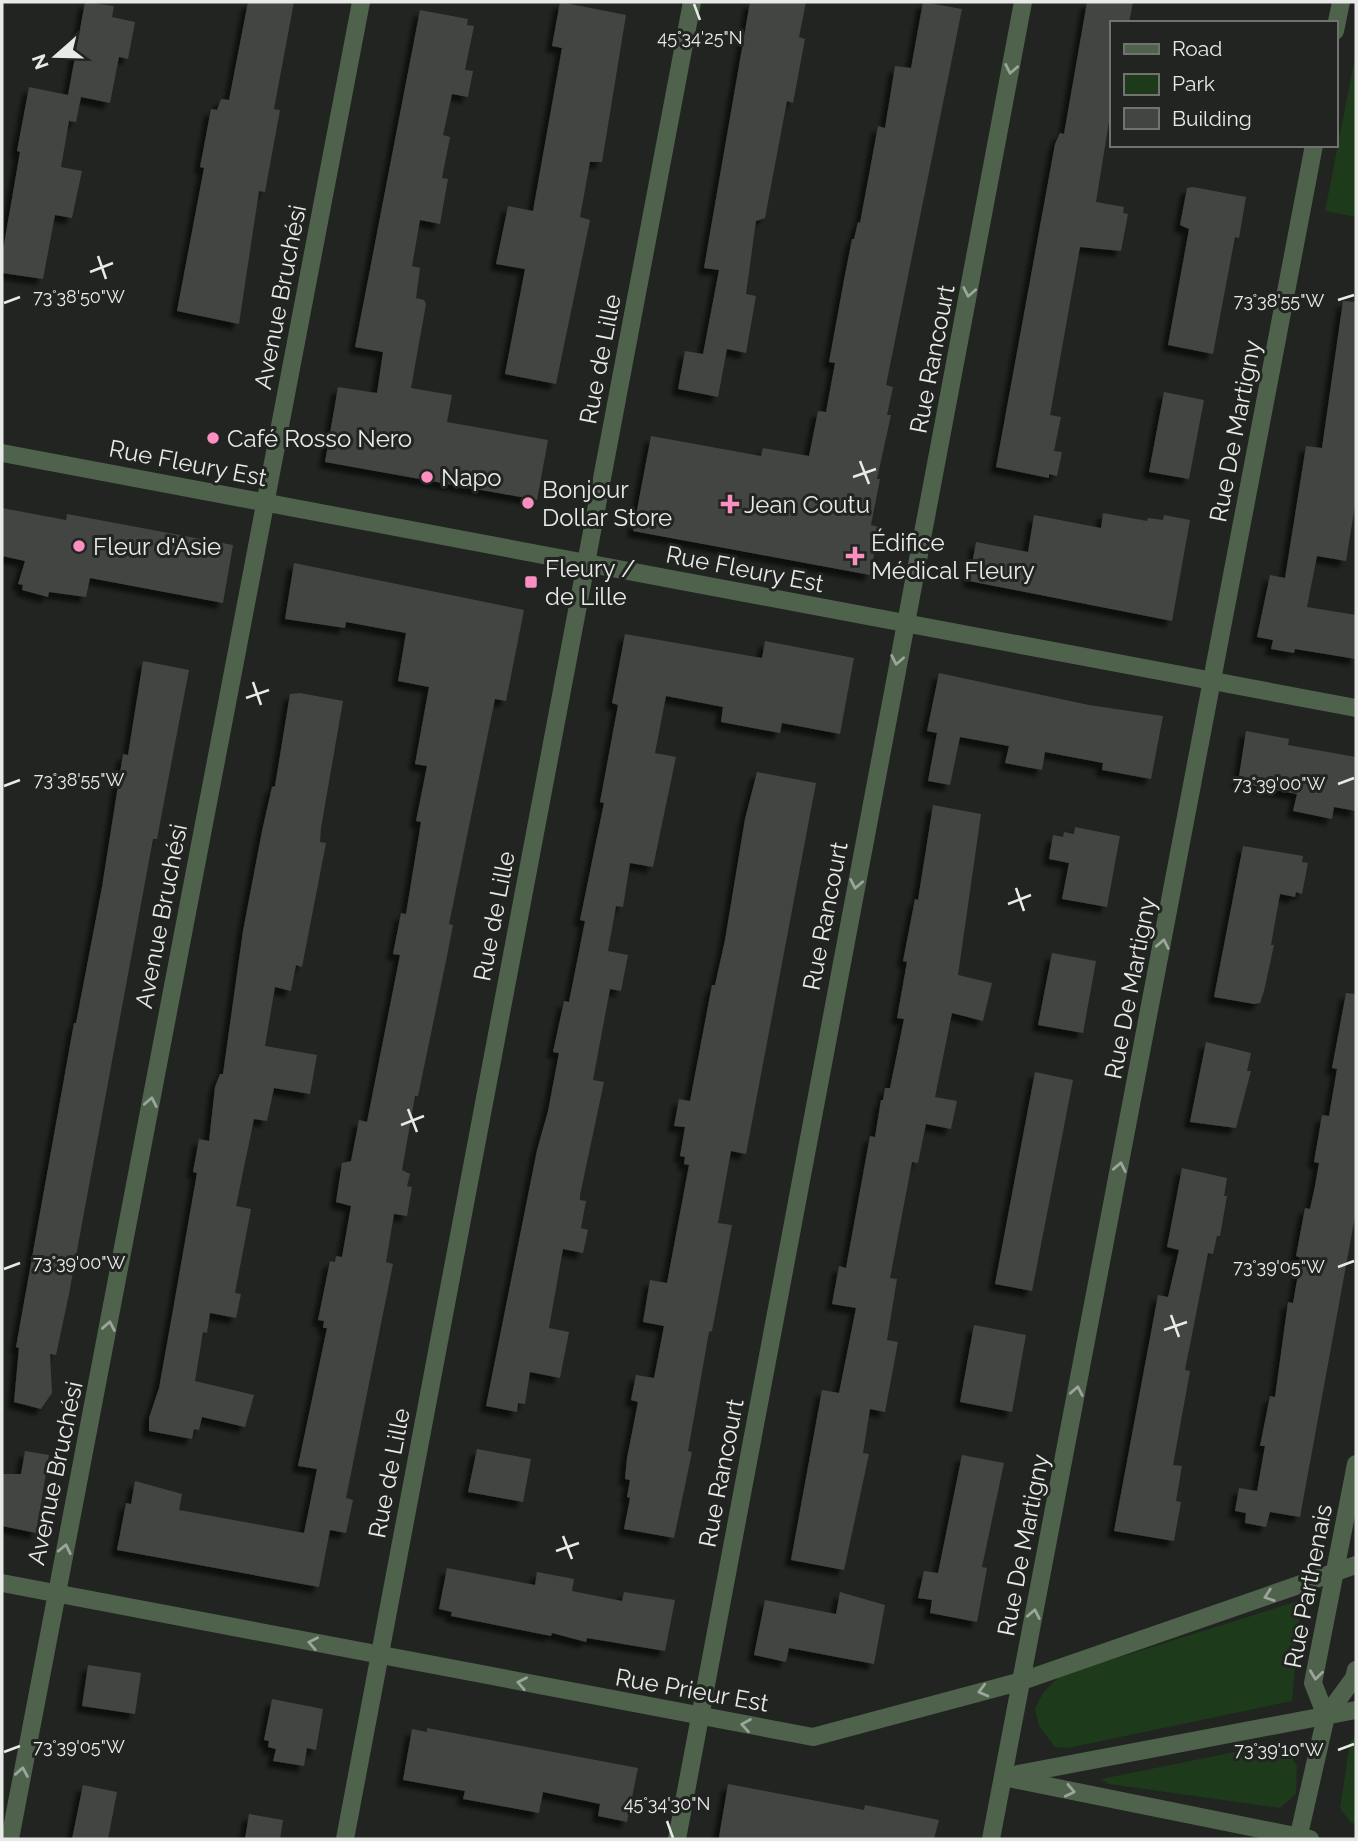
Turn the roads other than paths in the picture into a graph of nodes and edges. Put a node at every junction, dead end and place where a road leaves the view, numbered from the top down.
1 (361, 2) edge
2 (692, 2) edge
3 (1023, 2) edge
4 (1341, 2) edge
5 (1337, 21) edge
6 (1314, 147) edge
7 (2, 453) edge
8 (266, 503) junction
9 (586, 565) junction
10 (904, 624) junction
11 (1212, 682) junction
12 (1356, 708) edge
13 (1356, 1464) edge
14 (1356, 1565) edge
15 (1336, 1573) junction
16 (2, 1583) edge
17 (55, 1593) junction
18 (380, 1656) junction
19 (1356, 1670) edge
20 (1021, 1681) junction
21 (1356, 1710) edge
22 (1326, 1716) junction
23 (700, 1717) junction
24 (1003, 1777) junction
25 (10, 1839) edge
26 (345, 1839) edge
27 (677, 1839) edge
28 (991, 1839) edge
29 (1302, 1839) edge

1 - 8 street, Avenue Bruchési
2 - 9 street, Rue de Lille
3 -> 10 street, Rue Rancourt
4 - 5 street
6 - 11 street, Rue De Martigny
7 - 8 street, Rue Fleury Est
8 - 9 street, Rue Fleury Est
17 -> 8 street, Avenue Bruchési
9 - 10 street, Rue Fleury Est
9 - 18 street, Rue de Lille
10 - 11 street, Rue Fleury Est
10 -> 23 street, Rue Rancourt
11 - 12 street, Rue Fleury Est
20 -> 11 street, Rue De Martigny
13 - 15 street, Rue Parthenais
14 - 15 street, Rue Prieur Est
15 -> 20 street, Rue Prieur Est
15 -> 22 street, Rue Parthenais
16 - 17 street, Rue Prieur Est
18 -> 17 street, Rue Prieur Est
25 -> 17 street, Avenue Bruchési
23 -> 18 street, Rue Prieur Est
18 - 26 street, Rue de Lille
19 - 22 street
20 -> 23 street, Rue Prieur Est
20 - 24 street, Rue De Martigny
21 - 22 street
22 - 24 street
22 - 29 street
23 - 27 street, Rue Rancourt
24 - 28 street, Rue De Martigny
24 -> 29 street

